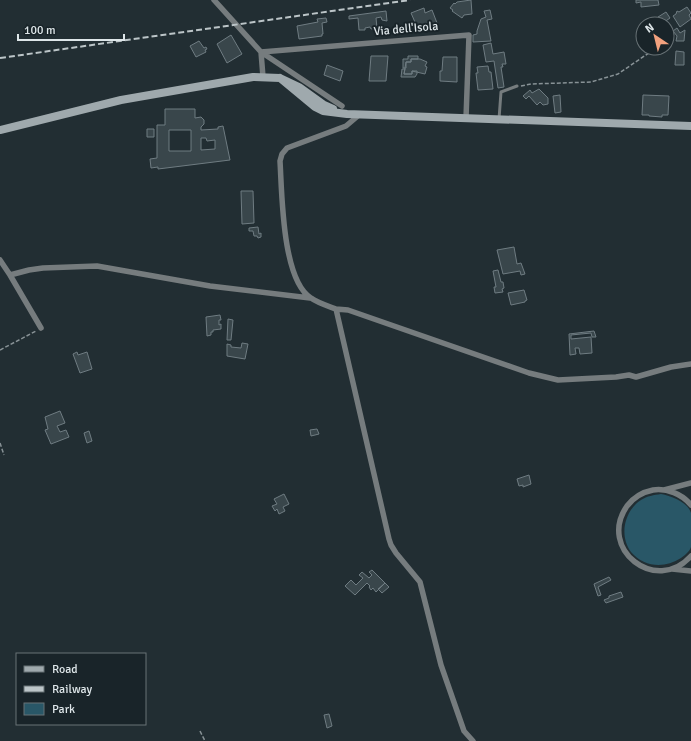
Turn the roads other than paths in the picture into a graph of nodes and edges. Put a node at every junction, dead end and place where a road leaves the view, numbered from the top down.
1 (214, 0) edge
2 (261, 52) junction
3 (263, 77) junction
4 (517, 86) road end
5 (342, 106) dead end
6 (359, 114) junction
7 (466, 118) junction
8 (499, 119) junction
9 (691, 126) edge
10 (0, 130) edge
11 (0, 260) edge
12 (10, 275) junction
13 (310, 298) junction
14 (336, 309) junction
15 (41, 328) road end
16 (691, 364) edge
17 (691, 483) edge
18 (664, 490) junction
19 (691, 505) edge
20 (691, 556) edge
21 (672, 569) junction
22 (691, 571) edge
23 (473, 741) edge

1 - 2 street
2 - 3 street
2 - 5 street
2 - 7 street, Via dell'Isola
3 - 6 main road
3 - 10 main road
4 - 8 lane
6 - 7 main road
6 - 13 street
7 - 8 main road
8 - 9 main road
11 - 12 street
12 - 13 street
12 - 15 street
13 - 14 street
14 - 16 street
14 - 23 street
17 - 18 street
18 - 19 street
18 - 21 street
20 - 21 street
21 - 22 street

